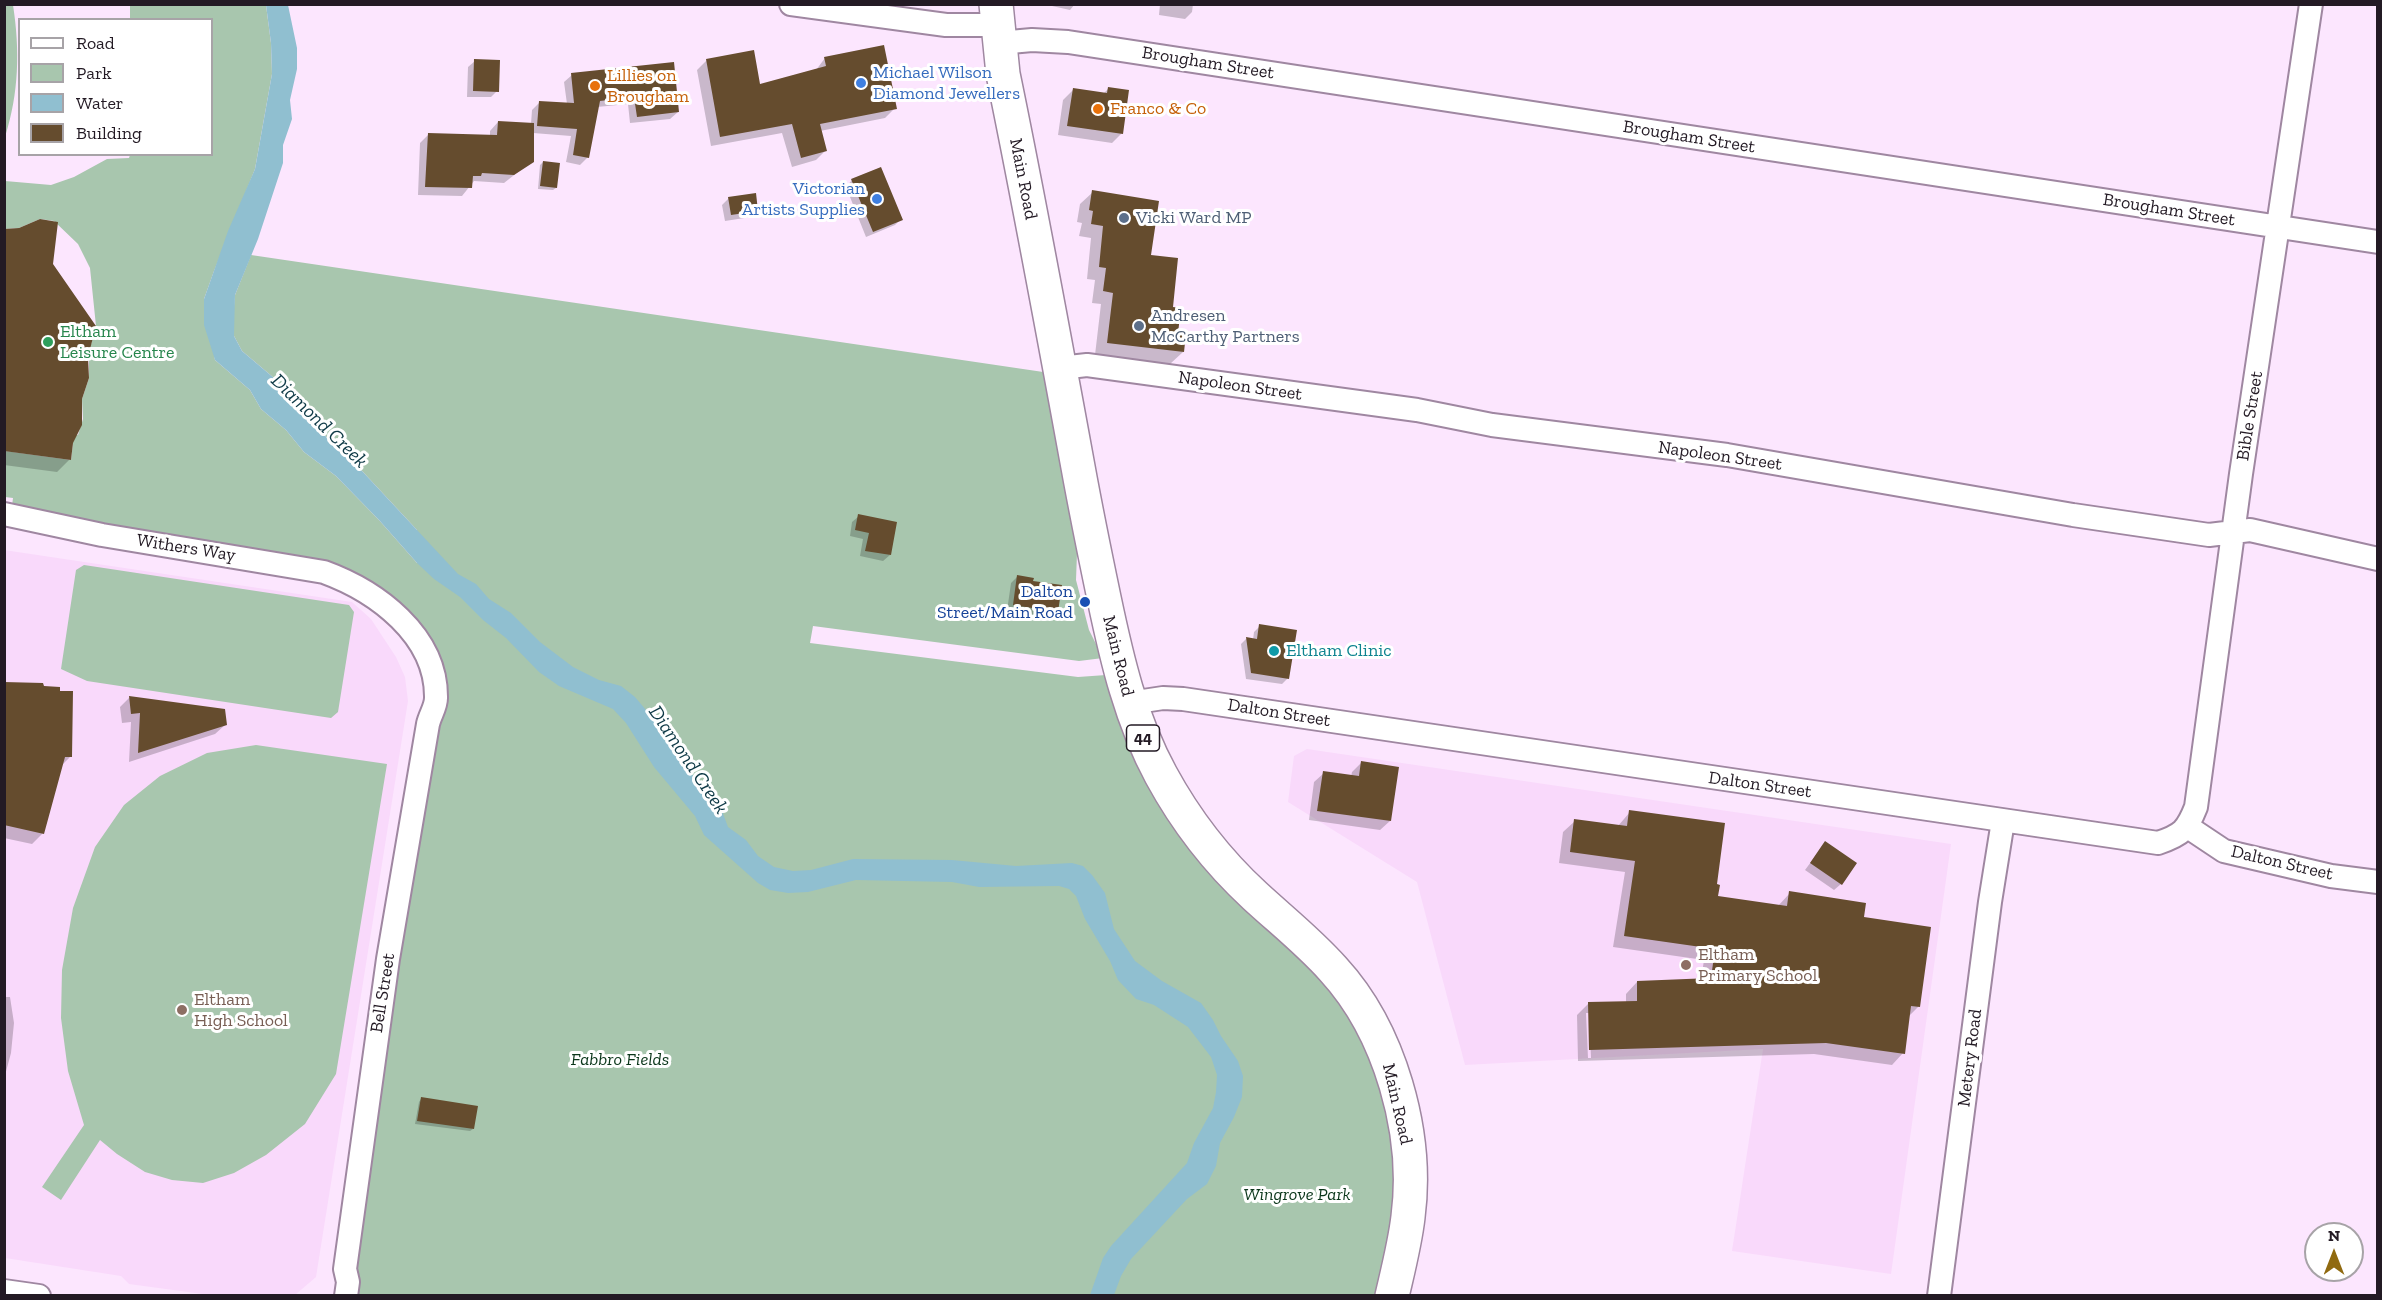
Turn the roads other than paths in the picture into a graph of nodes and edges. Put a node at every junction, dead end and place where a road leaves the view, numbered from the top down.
1 (790, 4) edge
2 (2311, 4) edge
3 (997, 24) edge
4 (2278, 227) junction
5 (2378, 242) edge
6 (1060, 368) junction
7 (4, 514) edge
8 (2234, 531) junction
9 (2378, 559) edge
10 (417, 651) joint
11 (1130, 704) junction
12 (2003, 821) junction
13 (2188, 827) junction
14 (2378, 882) edge
15 (345, 1269) junction
16 (4, 1290) edge
17 (39, 1296) edge
18 (331, 1296) edge
19 (346, 1296) edge
20 (1392, 1296) edge
21 (1939, 1296) edge

1 - 3 street, Brougham Street
2 - 4 street, Bible Street
3 - 4 street, Brougham Street
3 - 6 main road, Main Road / 44
4 - 5 street, Brougham Street
4 - 8 street, Bible Street
6 - 8 street, Napoleon Street
6 - 11 main road, Main Road / 44
7 - 10 street, Withers Way
8 - 9 street, Napoleon Street
8 - 13 street, Bible Street
10 - 15 street, Bell Street
11 - 12 street, Dalton Street
11 - 20 main road, Main Road / 44
12 - 13 street, Dalton Street
12 - 21 street, Metery Road
13 - 14 street, Dalton Street
15 - 18 street, Bell Street
15 - 19 street, Bell Street
16 - 17 street

